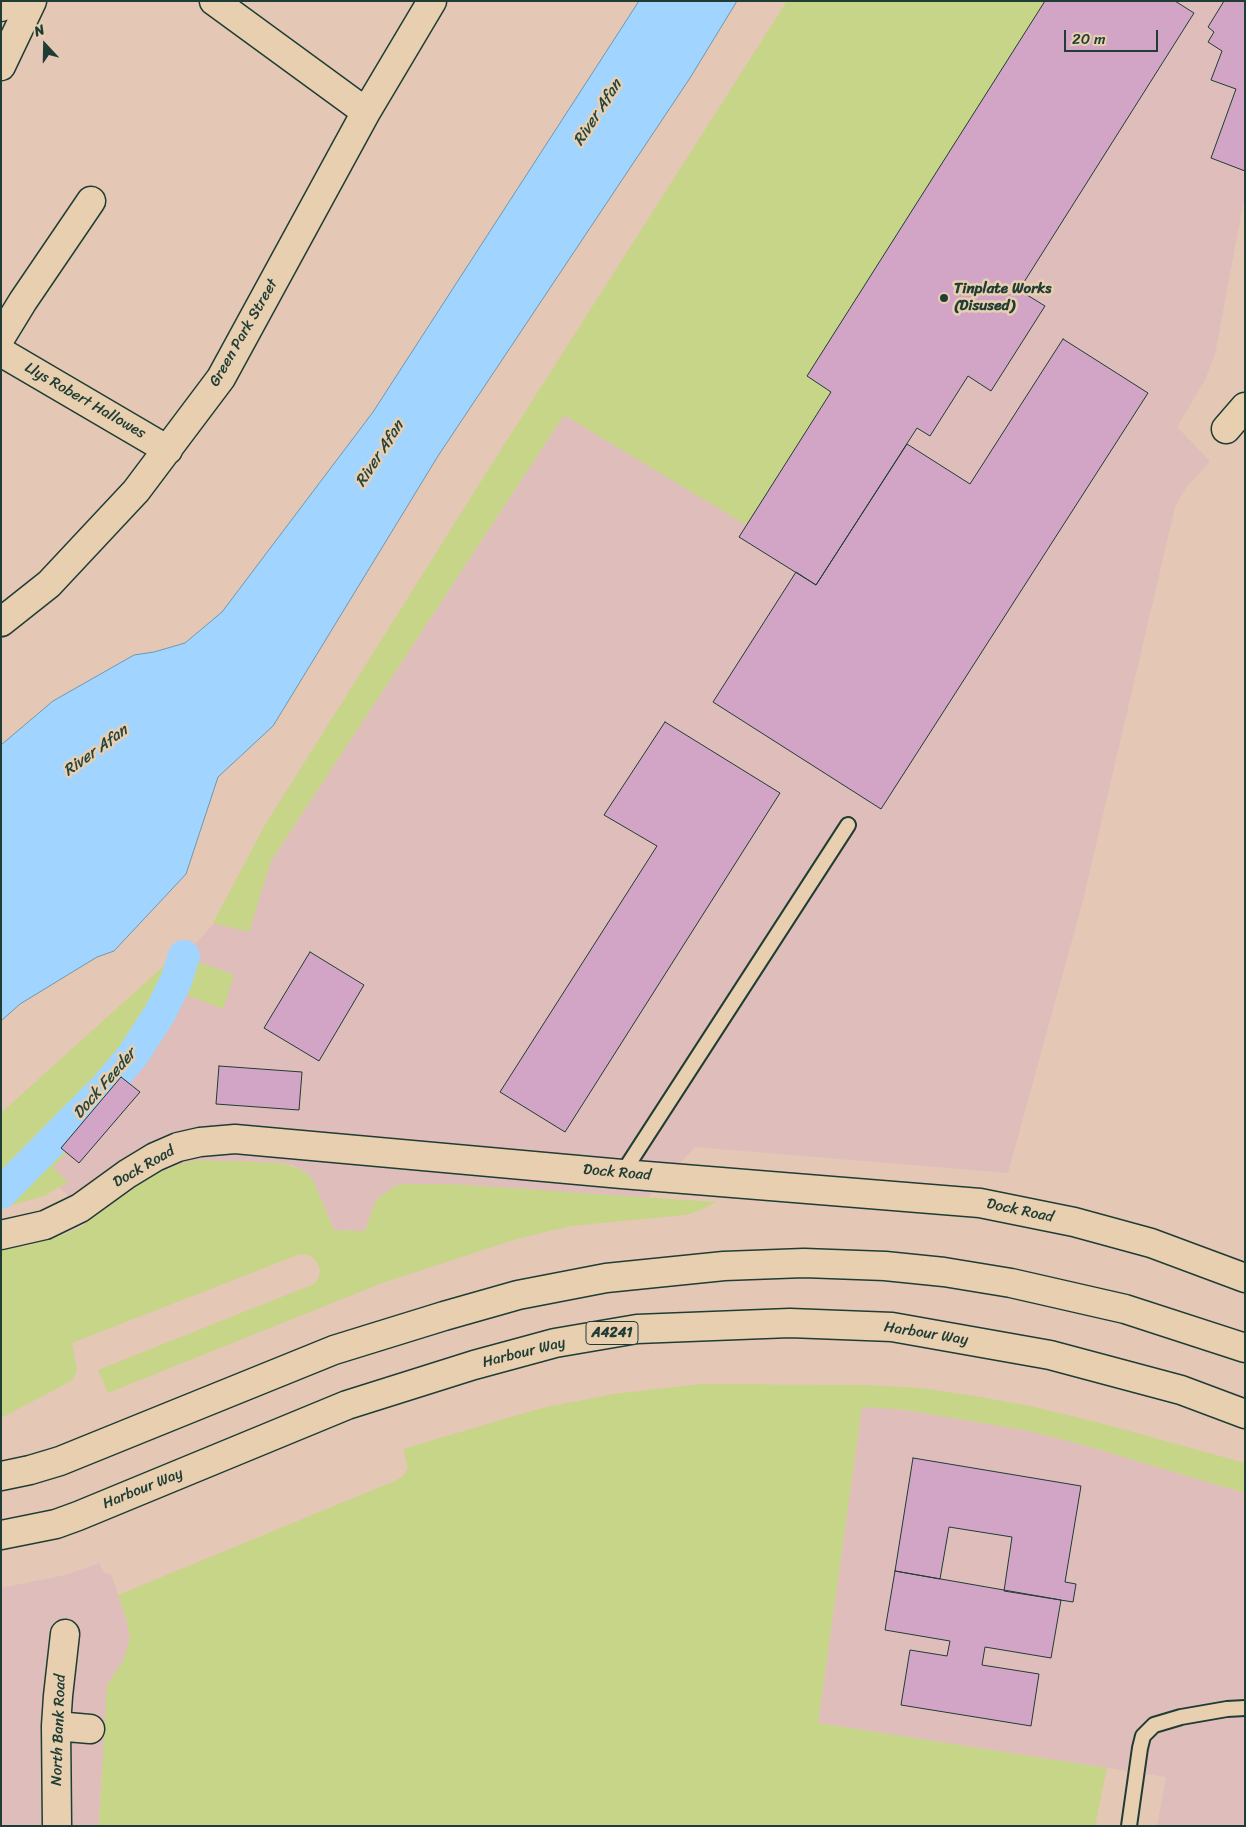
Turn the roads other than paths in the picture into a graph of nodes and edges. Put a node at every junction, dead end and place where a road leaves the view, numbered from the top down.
1 (14, 1) edge
2 (32, 1) edge
3 (214, 1) edge
4 (432, 1) edge
5 (1, 7) edge
6 (1, 66) edge
7 (366, 112) junction
8 (91, 201) dead end
9 (1, 337) edge
10 (1, 352) edge
11 (1245, 407) edge
12 (1226, 429) dead end
13 (168, 450) junction
14 (1, 622) edge
15 (848, 825) dead end
16 (622, 1174) junction
17 (1, 1235) edge
18 (1245, 1278) edge
19 (1245, 1348) edge
20 (1245, 1414) edge
21 (1, 1476) edge
22 (1, 1535) edge
23 (65, 1634) dead end
24 (1245, 1708) edge
25 (56, 1726) junction
26 (90, 1729) dead end
27 (57, 1826) edge
28 (1129, 1826) edge

1 - 5 street
2 - 6 street
3 - 7 street
4 - 7 street, Green Park Street
7 - 13 street, Green Park Street
8 - 9 street
10 - 13 street, Llys Robert Hallowes
11 - 12 street
13 - 14 street, Green Park Street
15 - 16 lane
16 - 17 street, Dock Road
16 - 18 street, Dock Road
19 - 21 street
20 - 22 street, Harbour Way / A4241
23 - 25 street, North Bank Road
24 - 28 lane
25 - 26 street
25 - 27 street, North Bank Road

